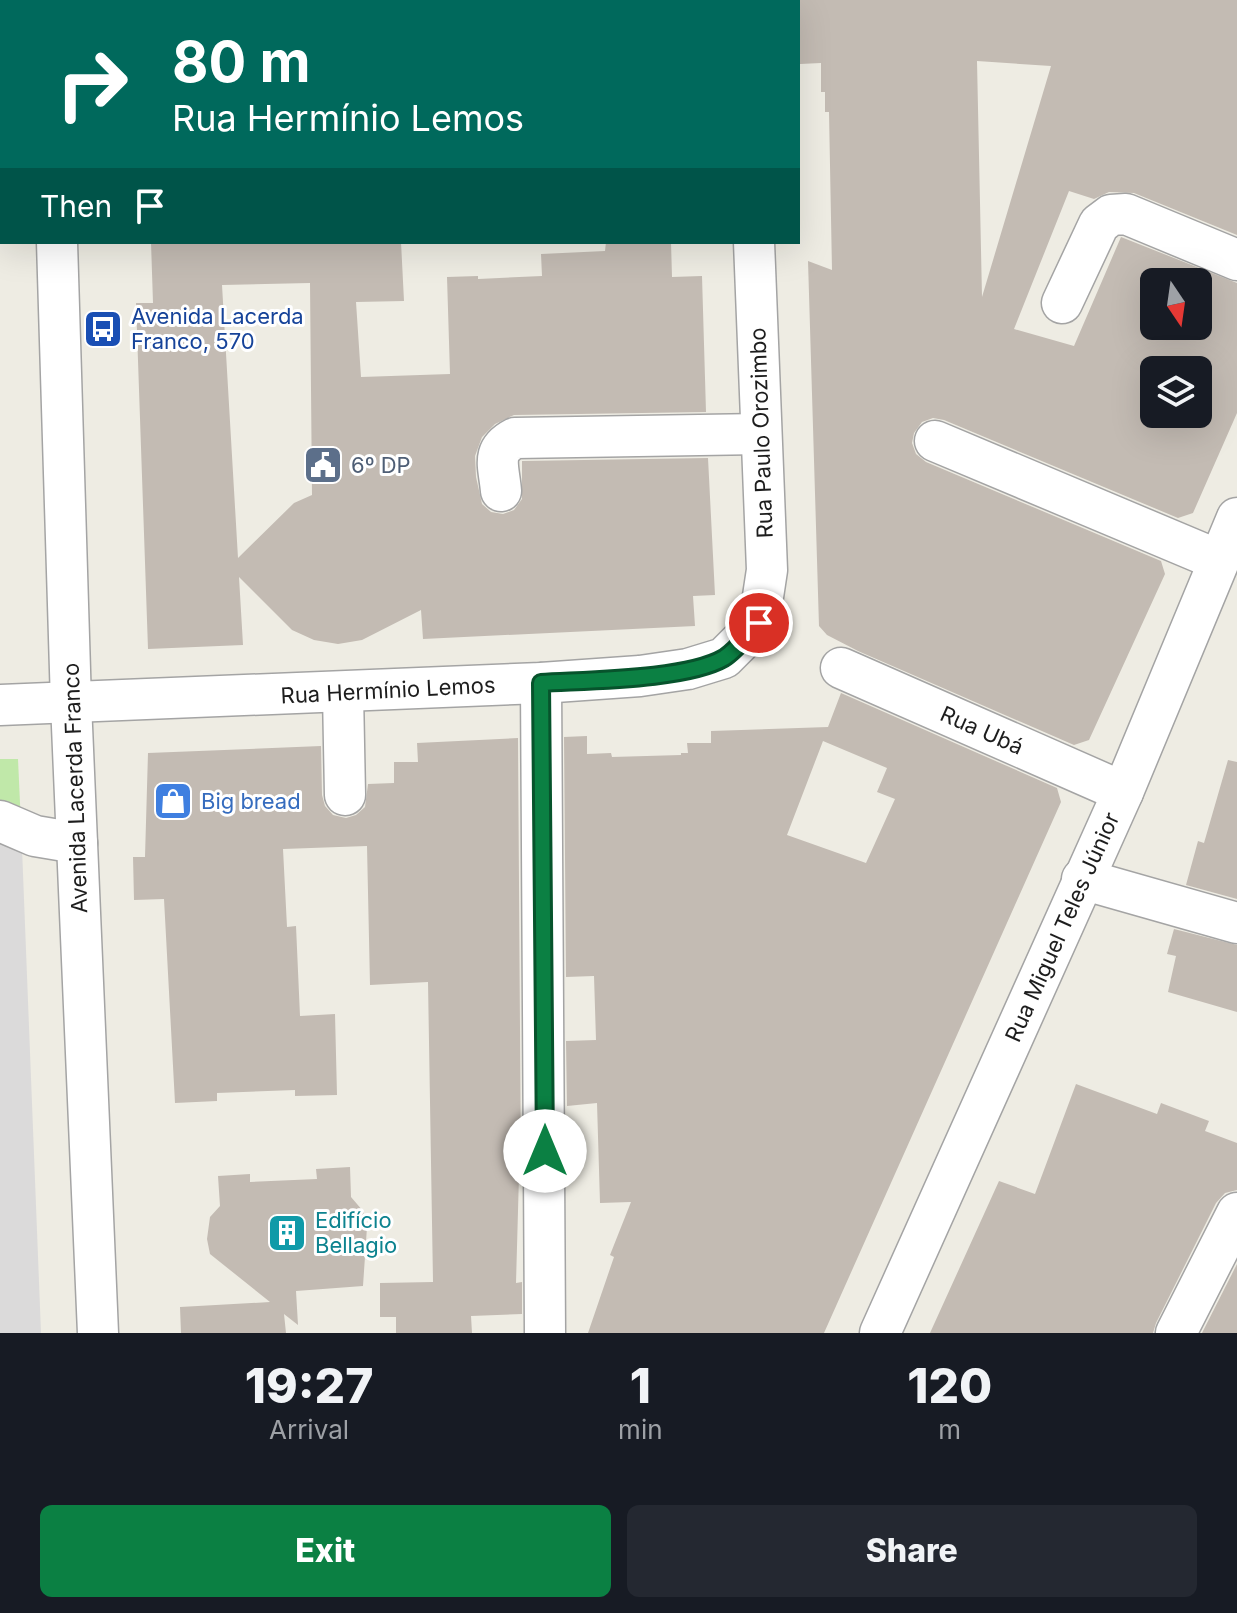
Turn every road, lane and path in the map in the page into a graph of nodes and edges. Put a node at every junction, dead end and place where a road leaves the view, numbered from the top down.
1 (57, 244) edge
2 (754, 244) edge
3 (1237, 260) edge
4 (1062, 303) dead end
5 (761, 434) junction
6 (935, 441) dead end
7 (501, 491) dead end
8 (1237, 518) edge
9 (1218, 560) junction
10 (759, 623) joint
11 (841, 668) dead end
12 (541, 683) junction
13 (343, 693) junction
14 (71, 703) junction
15 (0, 705) edge
16 (1123, 792) junction
17 (345, 795) dead end
18 (0, 821) edge
19 (77, 843) junction
20 (1082, 879) junction
21 (1237, 923) edge
22 (1237, 1213) edge
23 (98, 1333) edge
24 (545, 1333) edge
25 (880, 1333) edge
26 (1176, 1333) edge

1 - 14 street, Avenida Lacerda Franco
2 - 5 street, Rua Paulo Orozimbo
3 - 4 street
5 - 7 street
5 - 10 street, Rua Paulo Orozimbo
6 - 9 street
8 - 9 street, Rua Miguel Teles Júnior
9 - 16 street, Rua Miguel Teles Júnior
10 - 12 street, Rua Hermínio Lemos
11 - 16 street, Rua Ubá
12 - 13 street, Rua Hermínio Lemos
12 - 24 street
13 - 14 street, Rua Hermínio Lemos
13 - 17 street
14 - 15 street, Rua Hermínio Lemos
14 - 19 street, Avenida Lacerda Franco
16 - 20 street, Rua Miguel Teles Júnior
18 - 19 street
19 - 23 street, Avenida Lacerda Franco
20 - 21 street
20 - 25 street, Rua Miguel Teles Júnior
22 - 26 street

